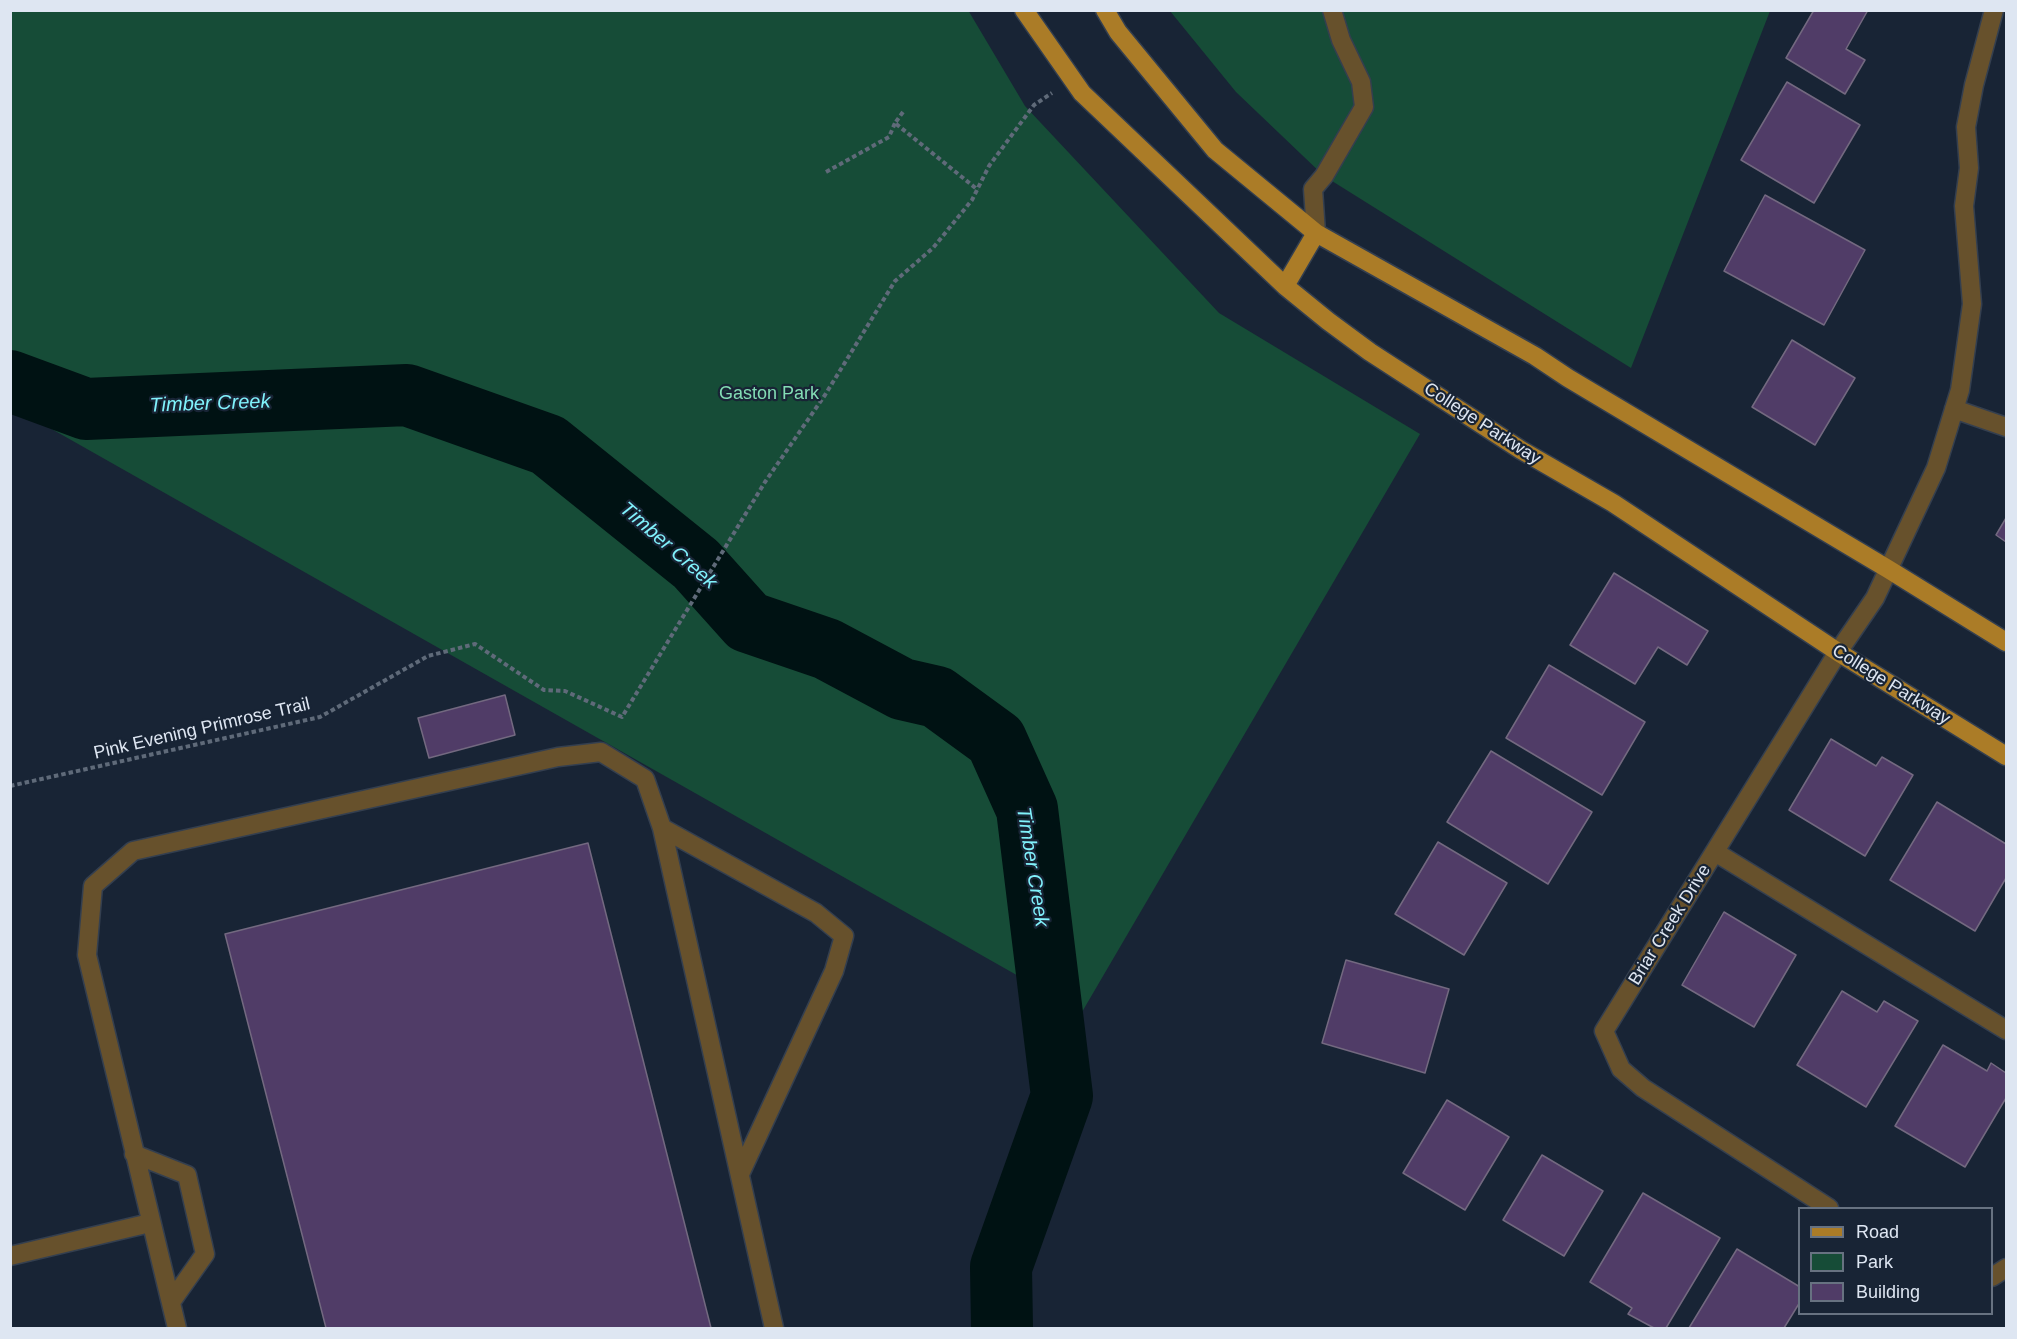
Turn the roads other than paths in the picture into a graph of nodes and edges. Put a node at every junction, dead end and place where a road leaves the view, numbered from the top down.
1 (1024, 10) edge
2 (1105, 10) edge
3 (1332, 10) edge
4 (1994, 10) edge
5 (1316, 232) junction
6 (1285, 286) junction
7 (1954, 410) junction
8 (2007, 428) edge
9 (1888, 569) junction
10 (2007, 642) edge
11 (1838, 652) junction
12 (2007, 756) edge
13 (662, 828) junction
14 (1715, 852) junction
15 (2007, 1030) edge
16 (134, 1154) junction
17 (740, 1174) junction
18 (1826, 1207) edge
19 (150, 1223) junction
20 (10, 1256) edge
21 (2007, 1268) edge
22 (1993, 1276) edge
23 (171, 1302) junction
24 (177, 1329) edge
25 (774, 1329) edge

1 - 6 main road, College Parkway
2 - 5 main road
3 - 5 street
4 - 7 street, Briar Creek Drive
5 - 6 main road
5 - 9 main road
6 - 11 main road, College Parkway
7 - 8 street
7 - 9 street, Briar Creek Drive
9 - 10 main road
9 - 11 street, Briar Creek Drive
11 - 12 main road, College Parkway
11 - 14 street, Briar Creek Drive
13 - 16 street
13 - 17 street
13 - 17 street
14 - 15 street
14 - 18 street, Briar Creek Drive
16 - 19 street
16 - 23 street
17 - 25 street
19 - 20 street
19 - 23 street
21 - 22 street
23 - 24 street

